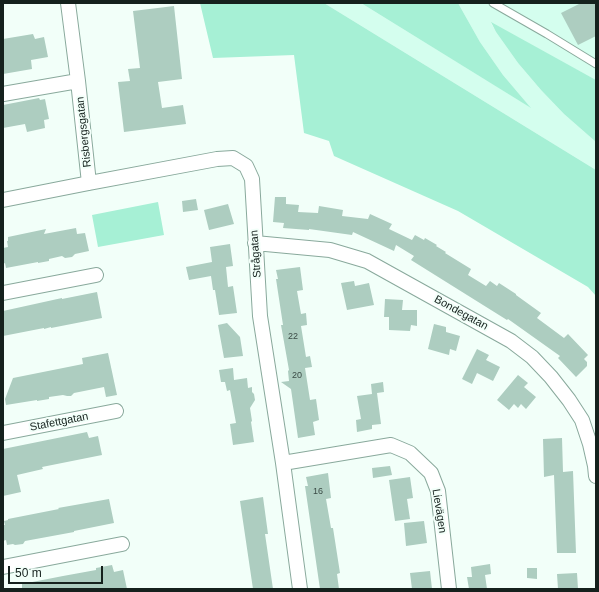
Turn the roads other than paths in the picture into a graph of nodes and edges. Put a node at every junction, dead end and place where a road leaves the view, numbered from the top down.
1 (68, 3) edge
2 (493, 3) edge
3 (596, 64) edge
4 (78, 81) junction
5 (3, 94) edge
6 (89, 183) junction
7 (3, 200) edge
8 (255, 243) junction
9 (96, 275) dead end
10 (3, 293) edge
11 (116, 411) dead end
12 (3, 433) edge
13 (283, 463) junction
14 (596, 476) edge
15 (122, 544) dead end
16 (3, 568) edge
17 (300, 589) edge
18 (449, 589) edge

1 - 4 street, Risbergsgatan
2 - 3 lane
4 - 5 street, Risbergsgatan
4 - 6 street, Risbergsgatan
6 - 7 street, Strågatan
6 - 8 street, Strågatan
8 - 13 street, Strågatan
8 - 14 street, Bondegatan
9 - 10 street
11 - 12 street, Stafettgatan
13 - 17 street, Strågatan
13 - 18 street, Lievägen
15 - 16 street

